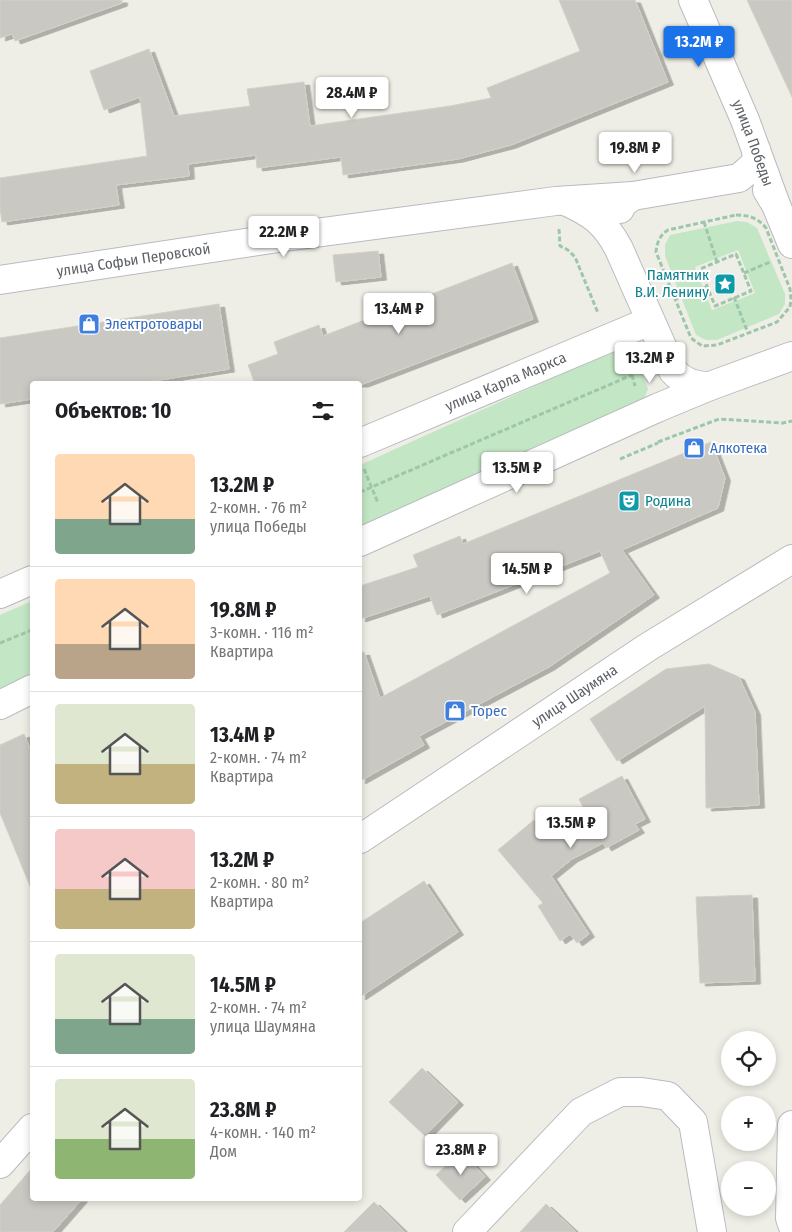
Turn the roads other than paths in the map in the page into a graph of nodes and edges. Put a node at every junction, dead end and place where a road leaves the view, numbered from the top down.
1 (693, 0) edge
2 (756, 150) junction
3 (739, 178) junction
4 (633, 196) junction
5 (560, 201) junction
6 (776, 205) junction
7 (788, 243) edge
8 (619, 249) junction
9 (0, 280) edge
10 (650, 321) junction
11 (788, 359) edge
12 (673, 370) junction
13 (710, 386) junction
14 (647, 413) junction
15 (362, 451) edge
16 (362, 541) edge
17 (792, 559) edge
18 (30, 581) edge
19 (0, 594) edge
20 (30, 690) edge
21 (0, 705) edge
22 (362, 838) edge
23 (792, 1125) edge
24 (30, 1130) edge
25 (0, 1164) edge
26 (792, 1224) edge
27 (467, 1232) edge
28 (712, 1232) edge

1 - 2 street, улица Победы
2 - 3 street
2 - 6 street, улица Победы
3 - 4 street, улица Софьи Перовской
3 - 6 street
4 - 5 street, улица Софьи Перовской
4 - 8 street
5 - 8 street
5 - 9 street, улица Софьи Перовской
6 - 7 street
8 - 10 street
10 - 12 street
10 - 15 street, улица Карла Маркса
11 - 13 street
12 - 13 street
12 - 14 street
13 - 14 street
14 - 16 street
17 - 22 street, улица Шаумяна
18 - 19 street
20 - 21 street
23 - 26 street
24 - 25 street
27 - 28 street

